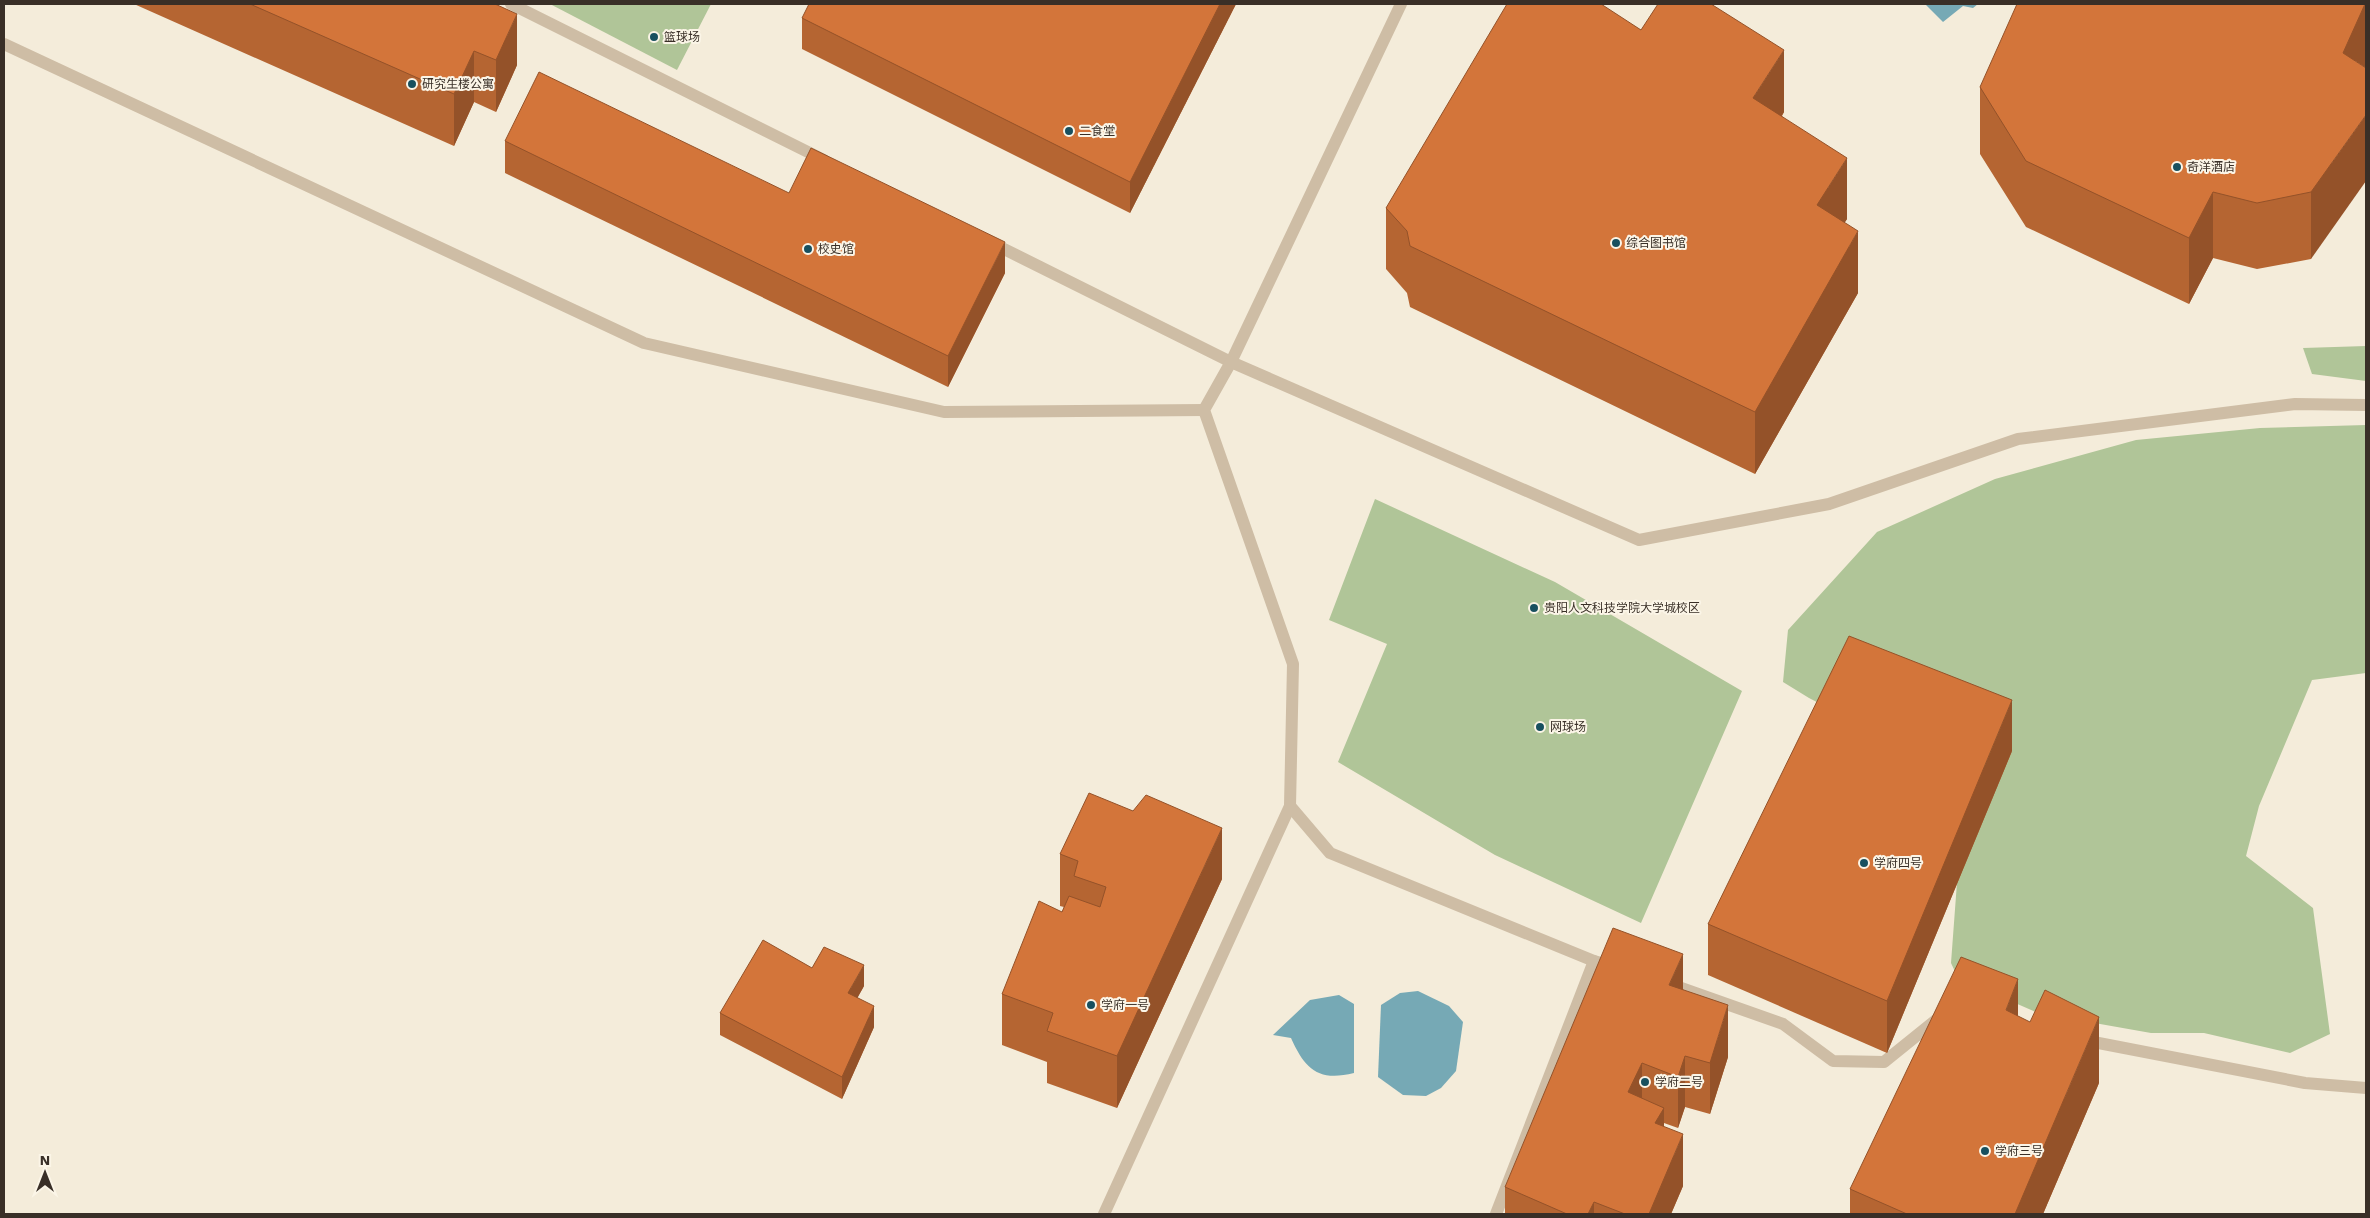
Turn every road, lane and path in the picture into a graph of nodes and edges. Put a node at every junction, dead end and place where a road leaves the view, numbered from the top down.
1 (511, 4) edge
2 (1401, 4) edge
3 (4, 44) edge
4 (840, 168) edge
5 (982, 238) edge
6 (1231, 362) junction
7 (2366, 405) edge
8 (1204, 410) junction
9 (1290, 806) junction
10 (1594, 961) junction
11 (1622, 969) edge
12 (1650, 978) edge
13 (1954, 1015) edge
14 (2071, 1038) edge
15 (2366, 1088) edge
16 (1104, 1214) edge
17 (1496, 1214) edge

1 - 4 street
2 - 6 street
3 - 8 street
5 - 6 street
6 - 7 street
6 - 8 street
8 - 9 street
9 - 10 street
9 - 16 street
10 - 11 street
10 - 17 street
12 - 13 street
14 - 15 street

